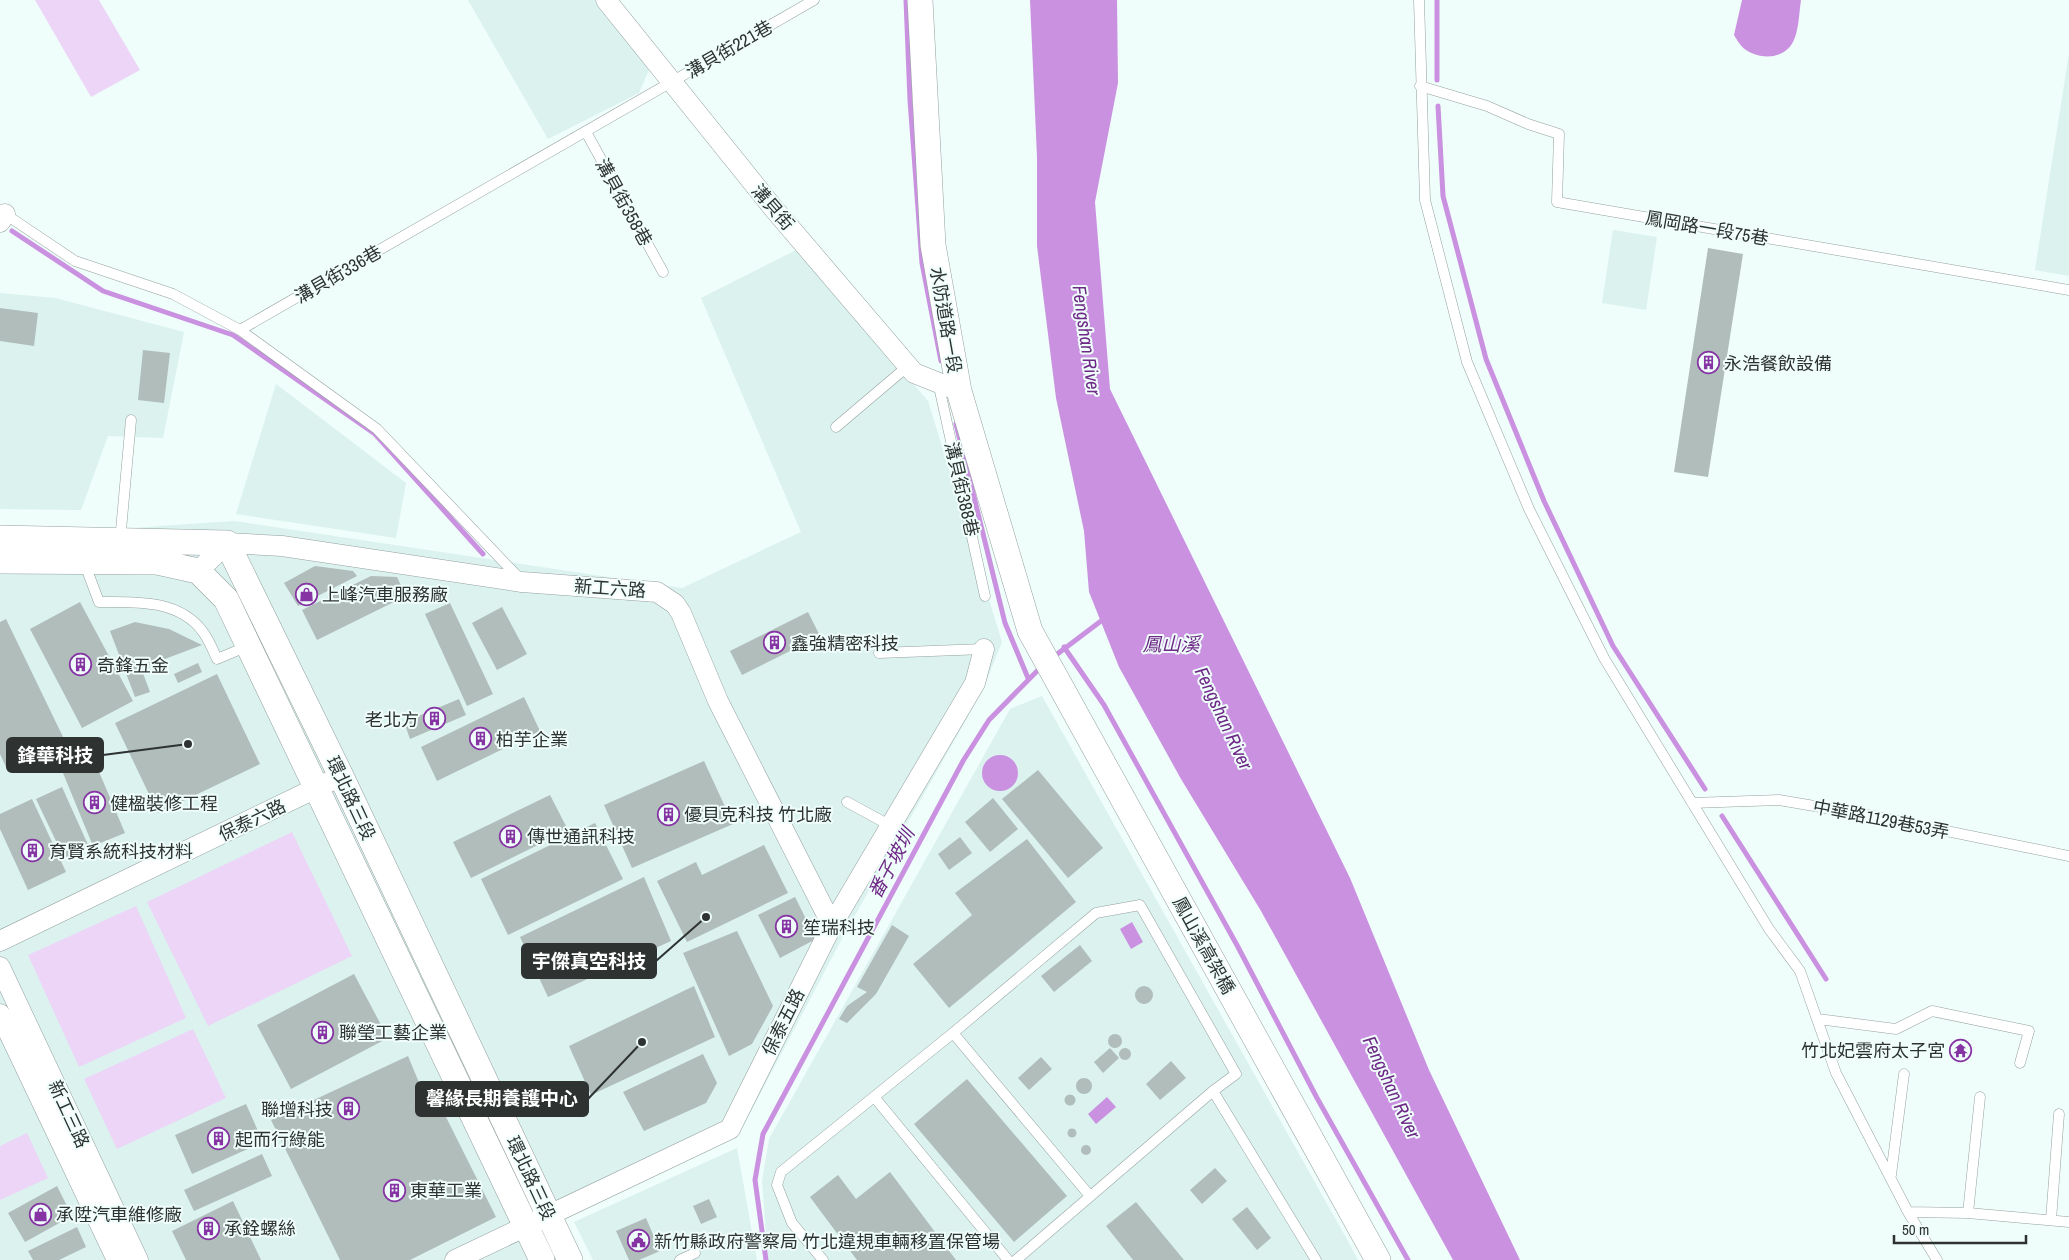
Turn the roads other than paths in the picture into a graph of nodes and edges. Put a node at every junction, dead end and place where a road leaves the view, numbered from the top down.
1 (606, 0) edge
2 (814, 0) edge
3 (920, 0) edge
4 (1419, 0) edge
5 (671, 83) junction
6 (1420, 86) junction
7 (586, 132) junction
8 (2, 216) edge
9 (663, 272) dead end
10 (2069, 290) edge
11 (240, 330) junction
12 (908, 366) junction
13 (948, 387) junction
14 (131, 420) dead end
15 (836, 427) dead end
16 (0, 538) edge
17 (120, 540) junction
18 (227, 543) junction
19 (0, 561) edge
20 (83, 561) junction
21 (198, 571) junction
22 (522, 582) junction
23 (985, 596) dead end
24 (1030, 630) joint
25 (248, 646) junction
26 (984, 649) joint
27 (879, 653) dead end
28 (341, 776) junction
29 (315, 789) junction
30 (847, 802) dead end
31 (1692, 803) junction
32 (892, 826) junction
33 (2069, 856) edge
34 (832, 925) junction
35 (0, 941) edge
36 (0, 967) edge
37 (0, 1014) edge
38 (1818, 1018) junction
39 (953, 1034) junction
40 (2020, 1063) dead end
41 (1904, 1074) dead end
42 (1213, 1091) junction
43 (1980, 1097) dead end
44 (875, 1098) junction
45 (2059, 1114) dead end
46 (1891, 1175) junction
47 (1090, 1196) junction
48 (1908, 1212) junction
49 (1968, 1213) junction
50 (548, 1214) junction
51 (2051, 1220) junction
52 (2069, 1222) edge
53 (526, 1226) junction
54 (694, 1253) dead end
55 (116, 1260) edge
56 (138, 1260) edge
57 (455, 1260) edge
58 (542, 1260) edge
59 (570, 1260) edge
60 (680, 1260) edge
61 (823, 1260) edge
62 (1008, 1260) edge
63 (1016, 1260) edge
64 (1316, 1260) edge
65 (1378, 1260) edge
66 (1937, 1260) edge

1 - 5 street, 溝貝街
2 - 5 lane, 溝貝街221巷
3 - 13 street, 水防道路一段
4 - 6 lane
5 - 7 lane, 溝貝街336巷
5 - 12 street, 溝貝街
6 - 10 lane, 鳳岡路一段75巷
6 - 31 lane
7 - 9 lane, 溝貝街358巷
7 - 11 lane, 溝貝街336巷
8 - 11 lane
11 - 22 lane
12 - 13 street, 溝貝街
12 - 15 lane
13 - 23 lane, 溝貝街388巷
13 - 24 street, 水防道路一段
14 - 17 lane
16 - 17 street
17 - 18 street
18 - 21 street
18 - 22 street, 新工六路
18 - 28 street, 環北路三段
19 - 20 street
20 - 21 street
20 - 25 lane
21 - 25 street, 環北路三段
22 - 34 street, 新工六路
24 - 65 street, 鳳山溪高架橋
25 - 29 street, 環北路三段
26 - 27 lane
26 - 32 street, 保泰五路
28 - 29 street, 保泰六路
28 - 50 street, 環北路三段
29 - 35 street, 保泰六路
29 - 53 street, 環北路三段
30 - 32 lane
31 - 33 lane, 中華路1129巷53弄
31 - 38 lane
32 - 34 street, 保泰五路
34 - 50 street, 保泰五路
36 - 56 street, 新工三路
37 - 55 street, 新工三路
38 - 40 lane
38 - 46 lane
39 - 42 lane
39 - 44 lane
39 - 47 lane
41 - 46 lane
42 - 47 lane
42 - 64 lane
43 - 49 lane
44 - 61 lane
44 - 62 lane
45 - 51 lane
46 - 48 lane
47 - 63 lane
48 - 49 lane
48 - 66 lane
49 - 51 lane
50 - 53 street, 保泰五路
50 - 59 street, 環北路三段
51 - 52 lane
53 - 57 street, 保泰五路
53 - 58 street, 環北路三段
54 - 60 lane

